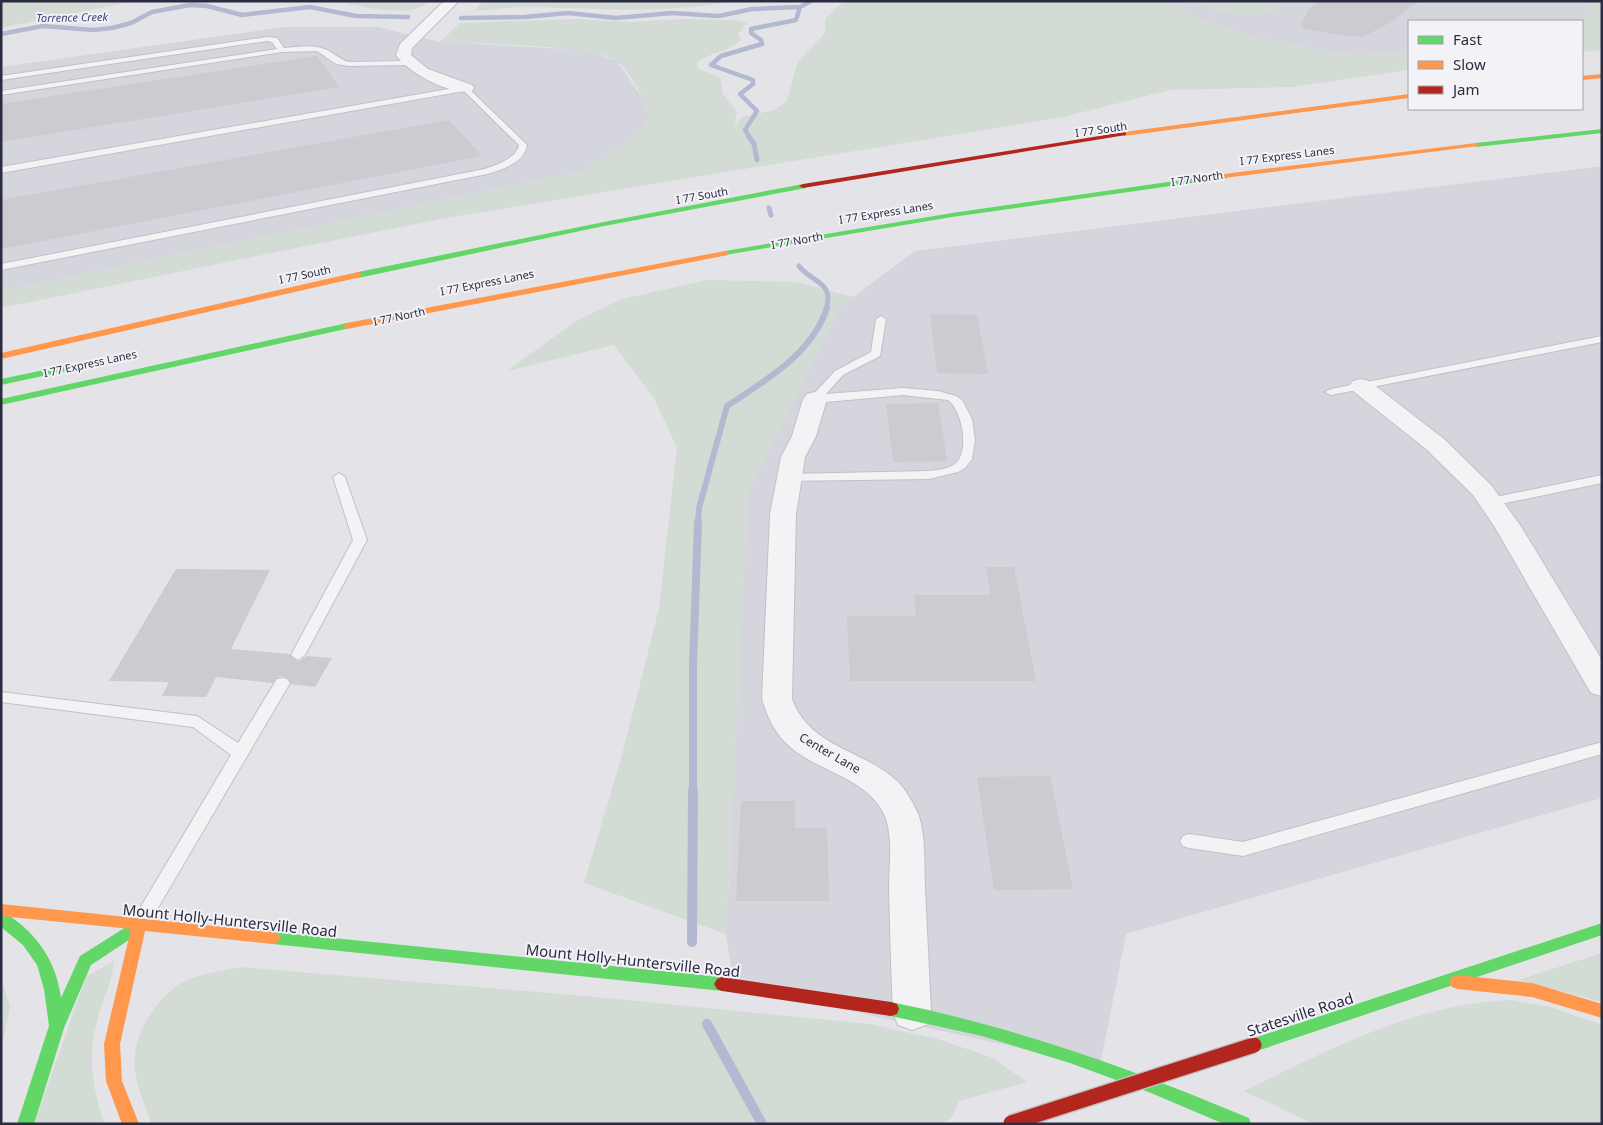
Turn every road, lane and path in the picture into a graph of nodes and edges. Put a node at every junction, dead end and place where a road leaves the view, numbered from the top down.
1 (452, 1) edge
2 (282, 50) junction
3 (408, 63) junction
4 (67, 68) junction
5 (1602, 69) edge
6 (1583, 71) edge
7 (1602, 76) edge
8 (1, 78) edge
9 (1583, 78) edge
10 (73, 82) junction
11 (466, 88) junction
12 (1408, 89) edge
13 (1, 93) edge
14 (1408, 96) edge
15 (1602, 121) edge
16 (1602, 132) edge
17 (1432, 138) dead end
18 (1, 170) edge
19 (485, 236) dead end
20 (1, 267) edge
21 (881, 319) dead end
22 (1602, 339) edge
23 (1, 356) edge
24 (77, 366) dead end
25 (1, 382) edge
26 (1361, 386) junction
27 (1331, 392) dead end
28 (815, 400) junction
29 (1, 402) edge
30 (340, 477) dead end
31 (788, 478) junction
32 (1602, 479) edge
33 (1491, 502) junction
34 (298, 655) dead end
35 (282, 683) dead end
36 (1602, 686) edge
37 (1, 697) edge
38 (1602, 748) edge
39 (240, 753) junction
40 (1188, 841) dead end
41 (1, 910) edge
42 (1, 918) edge
43 (139, 926) junction
44 (1602, 930) edge
45 (1446, 981) junction
46 (1602, 1011) edge
47 (912, 1012) junction
48 (56, 1028) junction
49 (1009, 1123) edge
50 (25, 1124) edge
51 (131, 1124) edge
52 (1243, 1124) edge

1 - 3 street
2 - 3 lane
2 - 4 lane
2 - 10 lane
3 - 11 street
4 - 8 lane
4 - 10 lane
5 - 6 main road
7 - 9 main road
10 - 13 lane
11 - 18 lane
11 - 20 lane
12 - 19 main road, I 77 South
14 - 23 main road
15 - 17 main road
16 - 29 main road, I 77 North
21 - 28 lane
22 - 26 lane
24 - 25 main road, I 77 Express Lanes
26 - 27 lane
26 - 33 street
28 - 31 street, Center Lane
28 - 31 lane
30 - 34 lane
31 - 47 street, Center Lane
32 - 33 lane
33 - 36 street
35 - 39 lane
37 - 39 lane
38 - 40 lane
39 - 43 lane
41 - 43 main road, Mount Holly-Huntersville Road
42 - 48 main road
43 - 47 main road, Mount Holly-Huntersville Road
43 - 48 main road
43 - 51 main road
44 - 45 main road, Statesville Road
45 - 46 main road
45 - 49 main road, Statesville Road, bridge
47 - 52 main road, Mount Holly-Huntersville Road
48 - 50 main road

